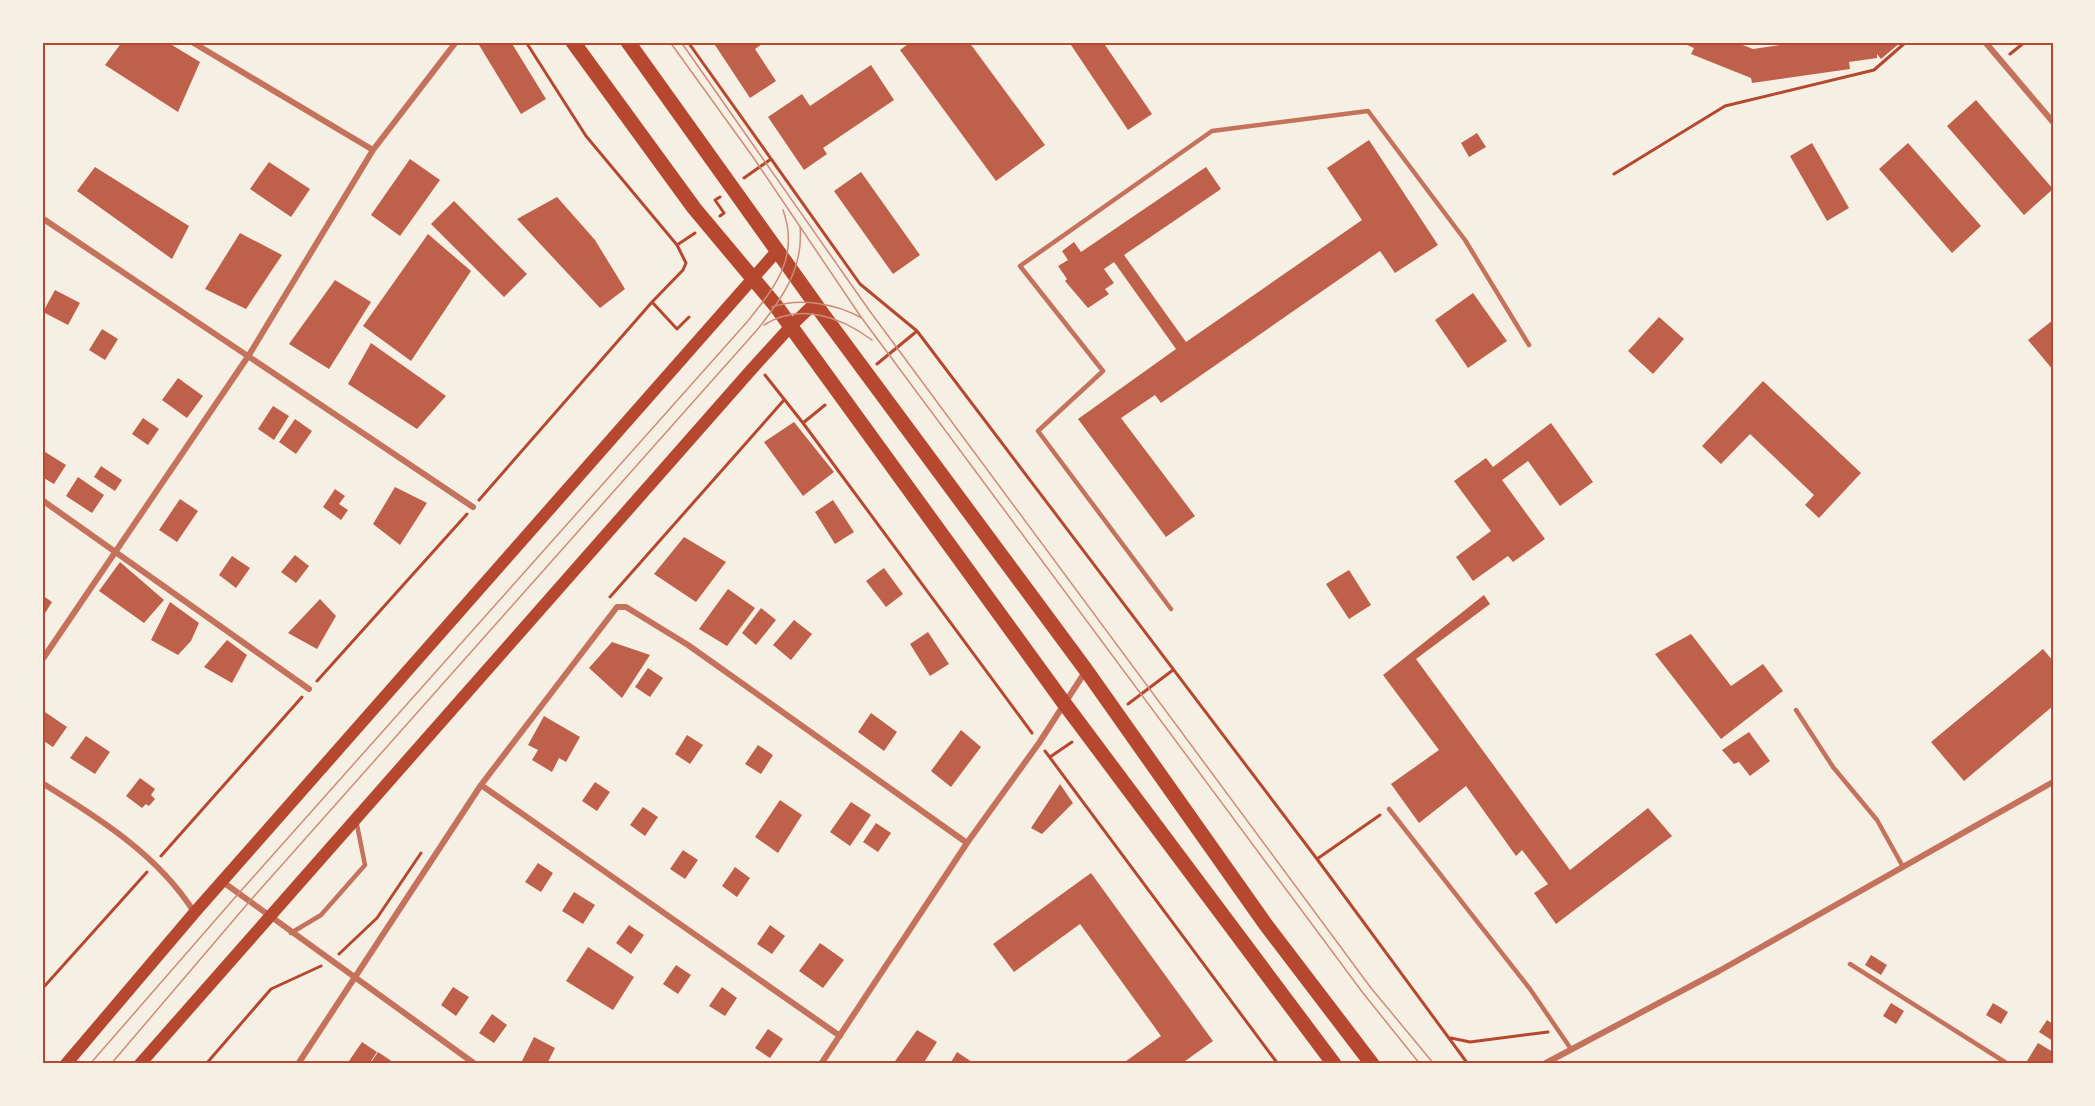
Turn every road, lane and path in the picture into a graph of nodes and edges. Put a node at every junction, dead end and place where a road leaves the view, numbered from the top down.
1 (192, 42) edge
2 (456, 42) edge
3 (526, 42) edge
4 (573, 42) edge
5 (628, 42) edge
6 (688, 42) edge
7 (1906, 42) edge
8 (1985, 42) edge
9 (2025, 42) edge
10 (2002, 61) junction
11 (2053, 122) edge
12 (373, 150) junction
13 (771, 159) junction
14 (1614, 174) dead end
15 (733, 186) junction
16 (42, 218) edge
17 (707, 224) junction
18 (677, 245) junction
19 (777, 251) junction
20 (754, 277) junction
21 (652, 302) junction
22 (815, 303) junction
23 (689, 318) dead end
24 (790, 326) junction
25 (917, 331) junction
26 (1529, 345) dead end
27 (249, 355) junction
28 (877, 364) dead end
29 (765, 375) dead end
30 (825, 405) dead end
31 (803, 423) junction
32 (42, 500) edge
33 (473, 507) junction
34 (116, 550) junction
35 (1172, 609) dead end
36 (42, 660) edge
37 (1086, 670) junction
38 (1173, 670) junction
39 (309, 689) junction
40 (1064, 703) junction
41 (1128, 704) dead end
42 (1796, 710) dead end
43 (1072, 742) dead end
44 (1039, 743) junction
45 (1050, 757) junction
46 (2053, 782) edge
47 (42, 783) edge
48 (481, 785) junction
49 (1389, 809) dead end
50 (1381, 814) dead end
51 (356, 818) junction
52 (967, 843) junction
53 (1317, 859) junction
54 (155, 863) junction
55 (1902, 865) junction
56 (224, 882) junction
57 (195, 912) junction
58 (268, 916) junction
59 (291, 933) junction
60 (333, 960) junction
61 (1850, 964) dead end
62 (356, 977) junction
63 (42, 989) edge
64 (1558, 1030) junction
65 (840, 1036) junction
66 (1450, 1038) junction
67 (1571, 1048) junction
68 (66, 1064) edge
69 (140, 1064) edge
70 (206, 1064) edge
71 (298, 1064) edge
72 (476, 1064) edge
73 (821, 1064) edge
74 (1278, 1064) edge
75 (1334, 1064) edge
76 (1372, 1064) edge
77 (1468, 1064) edge
78 (1544, 1064) edge
79 (2008, 1064) edge

1 - 12 street
2 - 12 street
3 - 18 path
4 - 17 main road
5 - 15 main road
6 - 13 path
7 - 14 path
8 - 10 street
9 - 10 path
10 - 11 street
12 - 27 street
13 - 15 path
13 - 25 path
15 - 17 path
15 - 19 main road
16 - 27 street
17 - 18 path
17 - 20 main road
18 - 21 path
19 - 20 main road
19 - 22 main road
20 - 24 main road
20 - 56 main road
21 - 23 path
21 - 33 path
22 - 24 main road
22 - 37 main road
24 - 40 main road
24 - 51 main road
25 - 28 path
25 - 38 path
26 - 35 lane
27 - 33 street
27 - 34 street
29 - 31 path
30 - 31 path
31 - 44 path
32 - 34 street
33 - 39 path
34 - 36 street
34 - 39 street
37 - 40 street
37 - 76 main road
38 - 41 path
38 - 53 path
39 - 54 path
40 - 44 street
40 - 75 main road
42 - 55 lane
43 - 45 path
44 - 45 path
44 - 52 street
45 - 74 path
46 - 55 street
47 - 54 street
48 - 52 street
48 - 62 street
48 - 65 street
49 - 64 lane
50 - 53 path
51 - 58 main road
51 - 59 lane
52 - 65 street
53 - 66 path
54 - 57 street
54 - 63 path
55 - 67 street
56 - 57 main road
56 - 58 street
57 - 68 main road
58 - 59 street
58 - 69 main road
59 - 60 street
60 - 62 street
60 - 70 path
61 - 79 lane
62 - 71 street
62 - 72 street
64 - 66 path
64 - 67 lane
65 - 73 street
66 - 77 path
67 - 78 street

